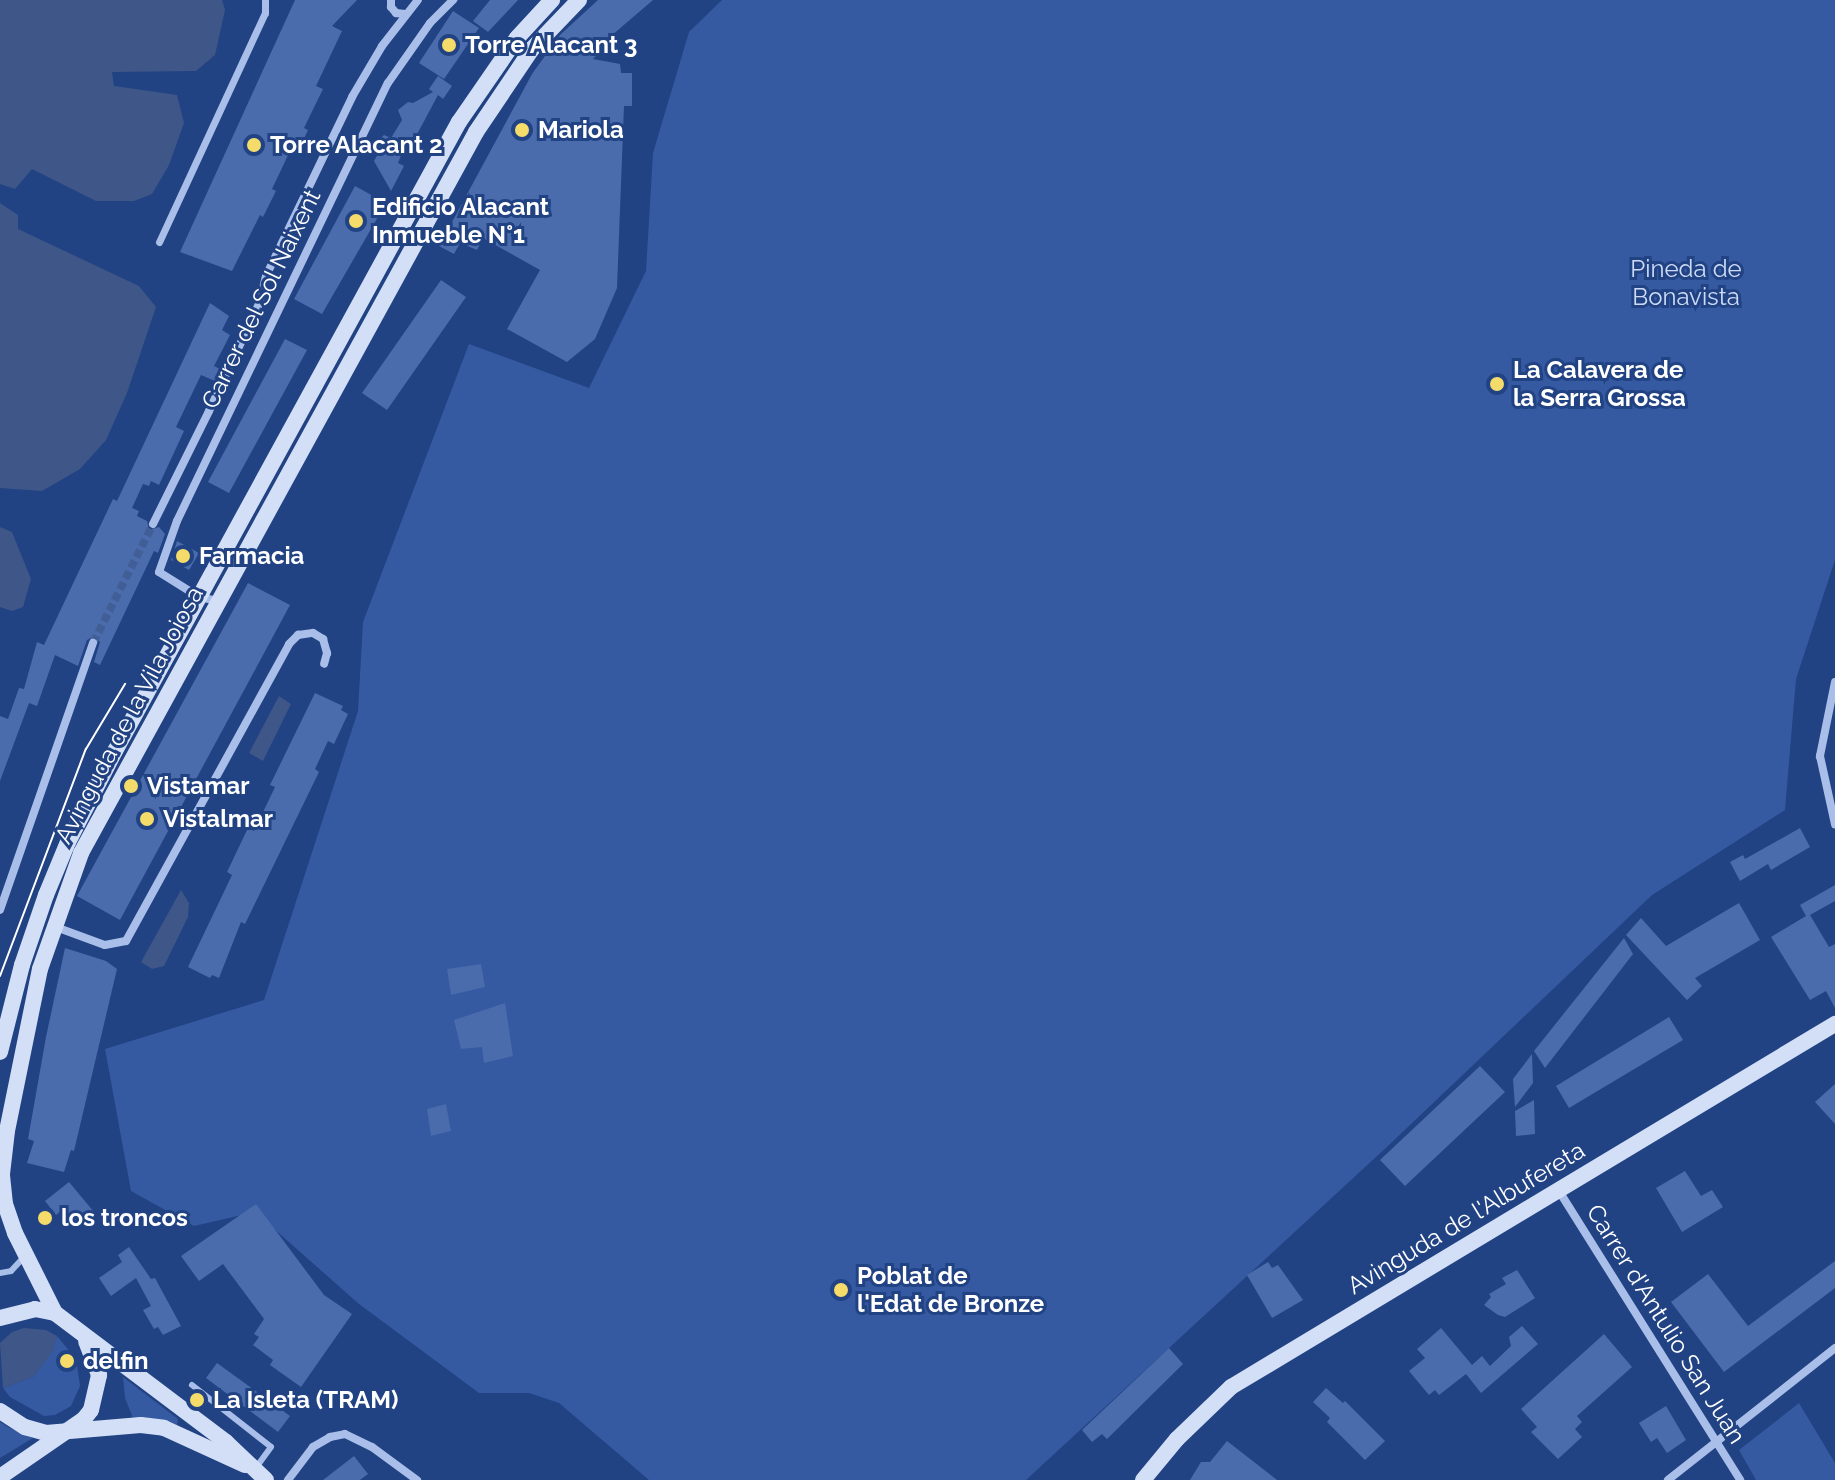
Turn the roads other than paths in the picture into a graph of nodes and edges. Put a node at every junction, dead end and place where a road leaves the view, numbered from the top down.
1 (265, 0) edge
2 (391, 0) edge
3 (418, 0) edge
4 (453, 0) edge
5 (552, 0) edge
6 (579, 0) edge
7 (405, 14) junction
8 (159, 242) dead end
9 (153, 524) tunnel mouth
10 (199, 597) junction
11 (217, 601) junction
12 (93, 643) tunnel mouth
13 (324, 664) dead end
14 (1835, 682) edge
15 (1835, 822) edge
16 (0, 910) edge
17 (37, 920) junction
18 (54, 926) junction
19 (1835, 1024) edge
20 (0, 1052) edge
21 (1559, 1190) junction
22 (25, 1255) junction
23 (0, 1273) edge
24 (55, 1313) junction
25 (0, 1318) edge
26 (81, 1333) junction
27 (1835, 1348) edge
28 (192, 1385) dead end
29 (0, 1411) edge
30 (125, 1426) junction
31 (67, 1431) junction
32 (1717, 1443) junction
33 (25, 1462) junction
34 (256, 1472) edge
35 (0, 1477) edge
36 (288, 1480) edge
37 (417, 1480) edge
38 (1143, 1480) edge
39 (1668, 1480) edge
40 (1740, 1480) edge

1 - 8 street
2 - 7 street
3 - 7 street, Carrer del Sol Naixent
4 - 10 street, Carrer del Sol Naixent
5 - 10 main road, Avinguda de la Vila Joiosa
6 - 11 main road, Avinguda de la Vila Joiosa
7 - 9 street, Carrer del Sol Naixent
10 - 11 street, Carrer del Sol Naixent
10 - 17 main road, Avinguda de la Vila Joiosa
11 - 18 main road, Avinguda de la Vila Joiosa
12 - 16 street
13 - 18 street
14 - 15 street
17 - 18 street
17 - 20 main road, Avinguda de la Vila Joiosa
18 - 22 main road, Avinguda de la Vila Joiosa
19 - 21 main road, Avinguda de l'Albufereta
21 - 32 street, Carrer d'Antulio San Juan
21 - 38 main road, Avinguda de l'Albufereta
22 - 23 lane
22 - 24 main road, Avinguda de la Vila Joiosa
24 - 25 main road
24 - 26 main road
26 - 31 main road
26 - 34 main road
27 - 32 street
28 - 34 lane
29 - 31 main road
30 - 31 main road
30 - 33 main road
30 - 34 main road
31 - 33 main road
32 - 39 street
32 - 40 street, Carrer d'Antulio San Juan
33 - 35 main road
36 - 37 street

